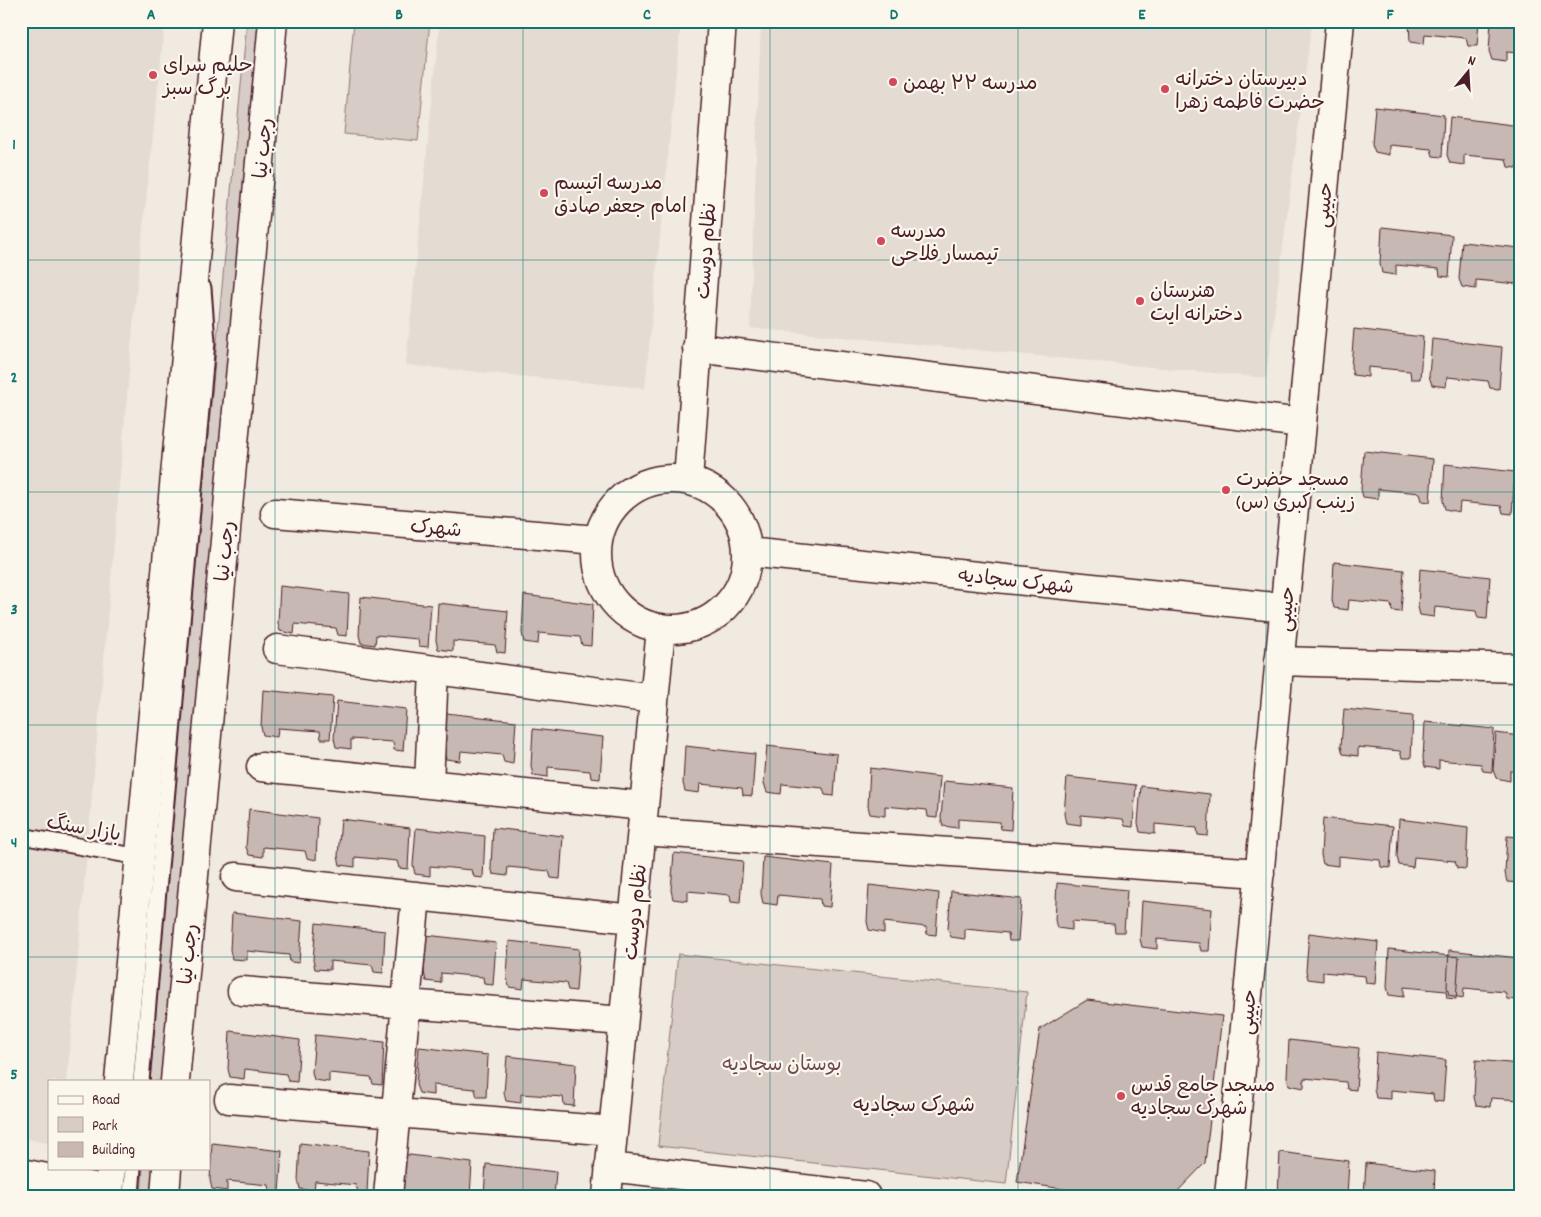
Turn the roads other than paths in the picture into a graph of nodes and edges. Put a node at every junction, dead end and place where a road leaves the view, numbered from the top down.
1 (217, 21) edge
2 (273, 21) edge
3 (722, 21) edge
4 (1340, 21) edge
5 (198, 221) junction
6 (697, 348) junction
7 (1302, 423) junction
8 (688, 480) junction
9 (275, 513) dead end
10 (597, 540) junction
11 (747, 552) junction
12 (1285, 608) junction
13 (661, 628) junction
14 (277, 649) dead end
15 (1280, 661) junction
16 (1520, 668) edge
17 (434, 670) junction
18 (654, 699) junction
19 (262, 767) dead end
20 (429, 784) junction
21 (643, 818) junction
22 (21, 836) edge
23 (140, 857) junction
24 (1260, 873) junction
25 (236, 877) dead end
26 (416, 896) junction
27 (633, 919) junction
28 (242, 992) dead end
29 (406, 1004) junction
30 (623, 1021) junction
31 (119, 1080) edge
32 (141, 1080) edge
33 (176, 1080) edge
34 (229, 1099) dead end
35 (396, 1113) junction
36 (613, 1131) junction
37 (609, 1167) junction
38 (131, 1170) edge
39 (167, 1170) edge
40 (21, 1173) edge
41 (115, 1187) edge
42 (825, 1194) edge
43 (165, 1196) edge
44 (388, 1196) edge
45 (607, 1196) edge
46 (866, 1196) edge
47 (1229, 1196) edge

1 - 5 street
2 - 33 street, رجب نیا
3 - 6 street, نظام دوست
4 - 7 street, حبیبی
5 - 23 street
5 - 32 lane
6 - 7 street
6 - 8 street, نظام دوست
7 - 12 street, حبیبی
8 - 10 street
8 - 11 street
9 - 10 street, شهرک
10 - 13 street
11 - 12 street, شهرک سجادیه
11 - 13 street
12 - 15 street, حبیبی
13 - 18 street, نظام دوست
14 - 17 street
15 - 16 street
15 - 24 street, حبیبی
17 - 18 street
17 - 20 street
18 - 21 street, نظام دوست
19 - 20 street
20 - 21 street
21 - 24 street
21 - 27 street, نظام دوست
22 - 23 lane, بازار سنگ
23 - 31 street
24 - 47 street, حبیبی
25 - 26 street
26 - 27 street
26 - 29 street
27 - 30 street, نظام دوست
28 - 29 street
29 - 30 street
29 - 35 street
30 - 36 street, نظام دوست
34 - 35 street
35 - 36 street
35 - 44 street
36 - 37 street, نظام دوست
37 - 42 street
37 - 45 street, نظام دوست
38 - 41 lane
39 - 43 street
40 - 41 street
42 - 46 street

